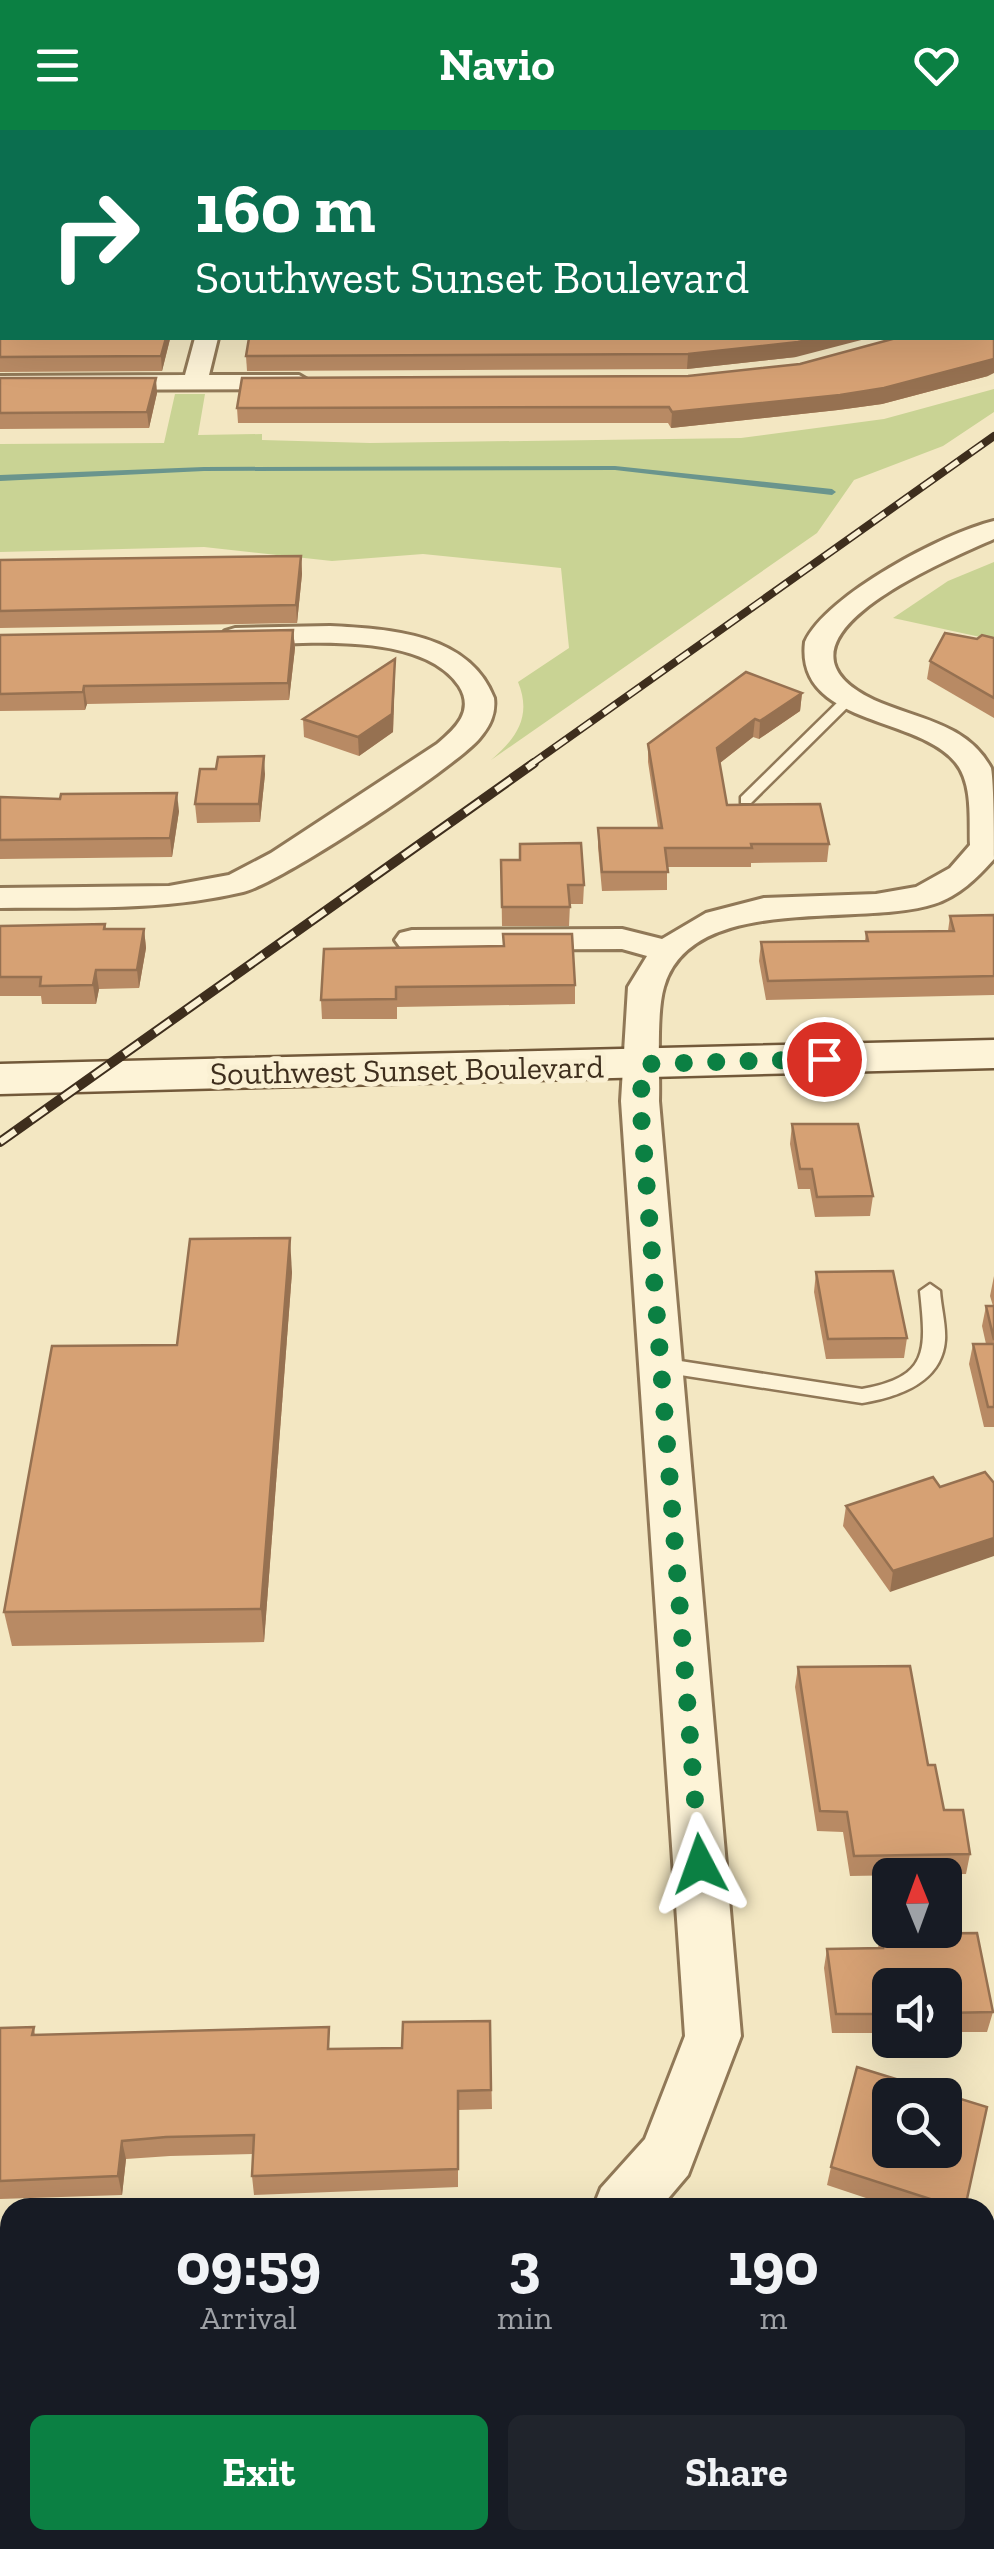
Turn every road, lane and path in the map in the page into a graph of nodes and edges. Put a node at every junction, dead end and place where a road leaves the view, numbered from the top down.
1 (206, 340) edge
2 (195, 382) junction
3 (323, 382) edge
4 (0, 383) edge
5 (994, 529) edge
6 (212, 638) edge
7 (849, 699) junction
8 (746, 800) edge
9 (0, 898) edge
10 (412, 940) dead end
11 (670, 951) junction
12 (994, 1054) edge
13 (644, 1064) junction
14 (0, 1079) edge
15 (930, 1292) dead end
16 (661, 1366) junction
17 (631, 2198) edge

1 - 2 street
2 - 3 street
2 - 4 street
5 - 7 street
6 - 9 street
7 - 8 lane
7 - 11 street
10 - 11 street
11 - 13 street
12 - 13 main road, Southwest Sunset Boulevard
13 - 14 main road, Southwest Sunset Boulevard
13 - 16 street
15 - 16 lane
16 - 17 street

